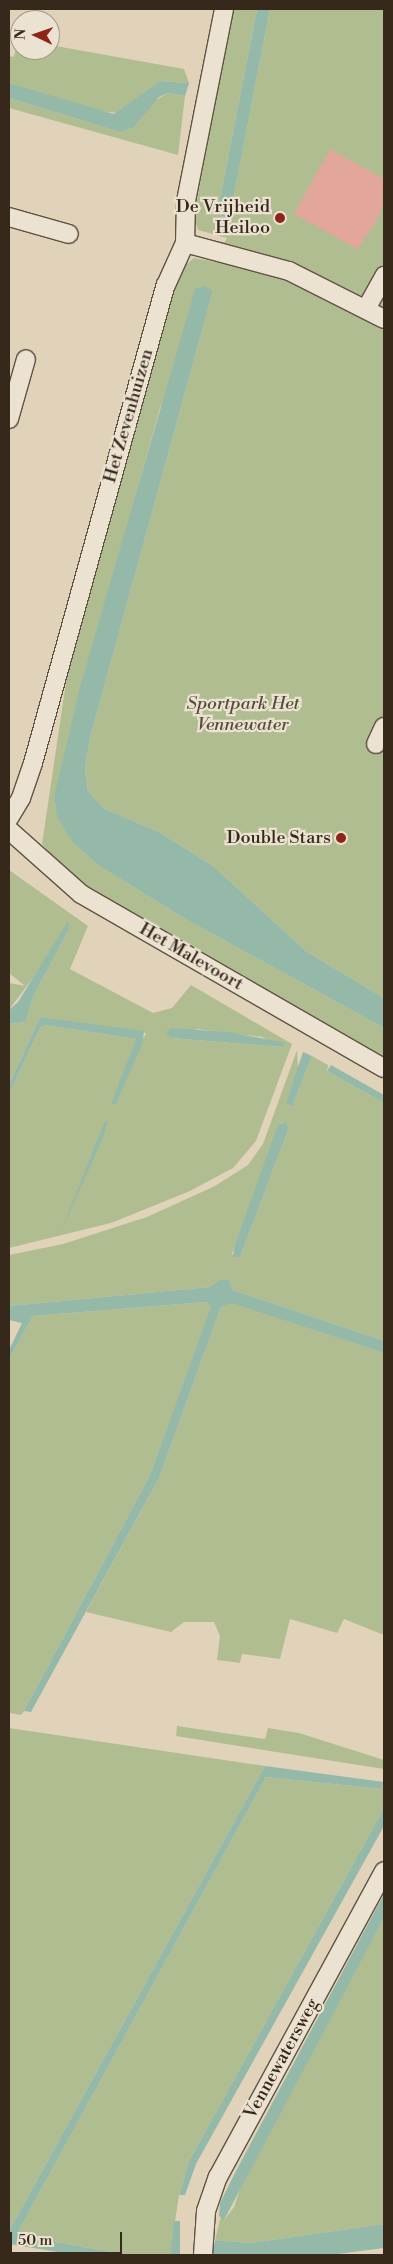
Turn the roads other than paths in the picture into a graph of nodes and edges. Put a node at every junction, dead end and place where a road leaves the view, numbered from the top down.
1 (224, 9) edge
2 (9, 217) edge
3 (69, 234) dead end
4 (184, 243) junction
5 (384, 276) edge
6 (366, 309) junction
7 (384, 319) edge
8 (26, 359) dead end
9 (10, 407) edge
10 (384, 727) edge
11 (376, 744) dead end
12 (9, 818) edge
13 (9, 830) edge
14 (384, 1068) edge
15 (384, 1871) edge
16 (203, 2255) edge

1 - 4 street, Het Zevenhuizen
2 - 3 street
4 - 6 street
4 - 12 street, Het Zevenhuizen
5 - 6 street
6 - 7 street
8 - 9 street
10 - 11 street
13 - 14 street, Het Malevoort
15 - 16 street, Vennewatersweg

